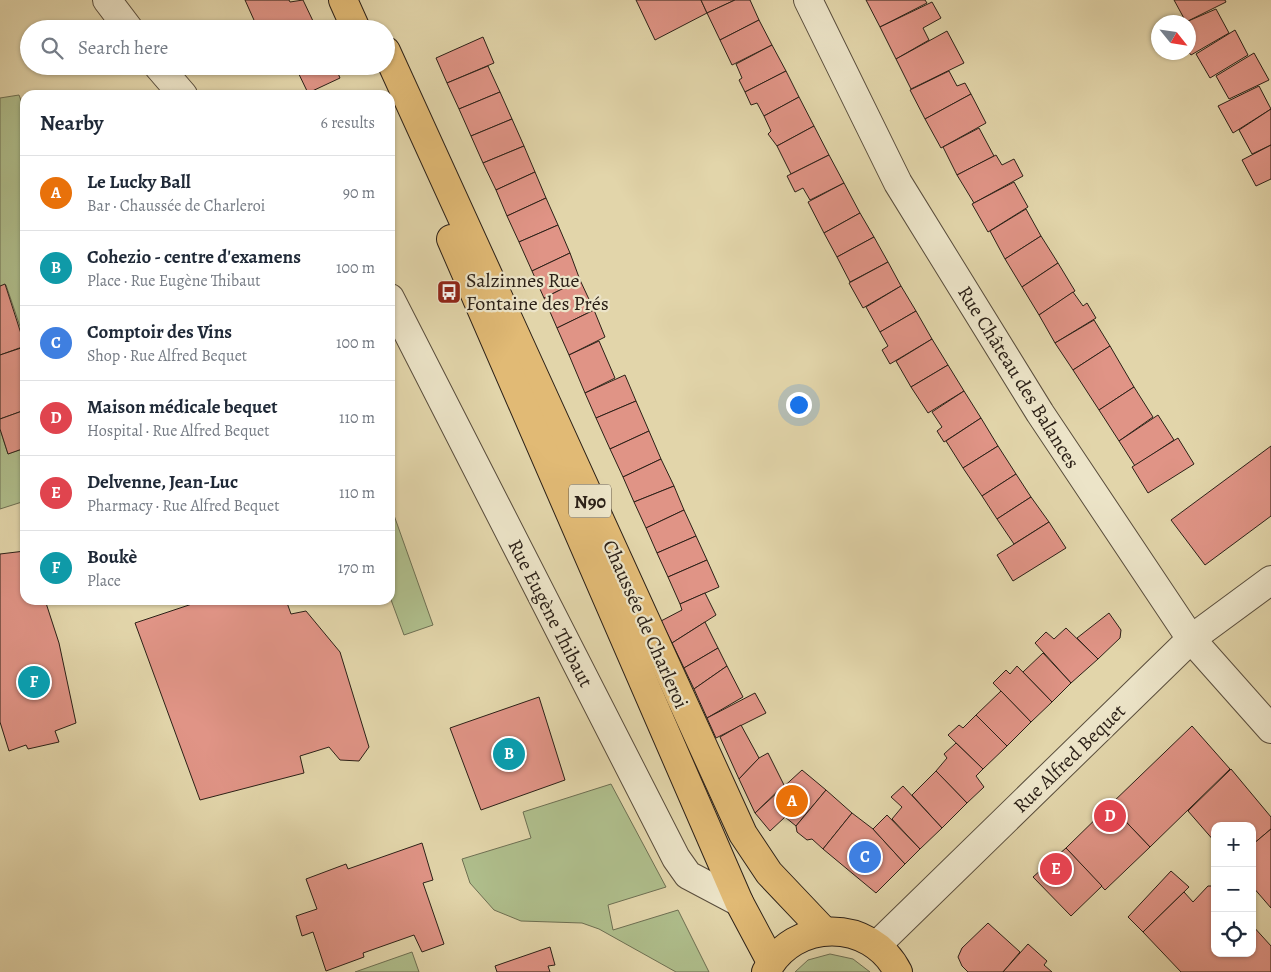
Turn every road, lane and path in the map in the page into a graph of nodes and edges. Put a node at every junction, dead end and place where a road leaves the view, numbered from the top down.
1 (107, 0) edge
2 (343, 0) edge
3 (363, 0) edge
4 (808, 0) edge
5 (122, 20) edge
6 (352, 20) edge
7 (372, 20) edge
8 (395, 71) edge
9 (165, 75) edge
10 (377, 75) edge
11 (178, 90) edge
12 (384, 90) edge
13 (395, 114) edge
14 (395, 308) edge
15 (1271, 580) edge
16 (1191, 639) junction
17 (1271, 729) edge
18 (739, 902) junction
19 (824, 931) junction
20 (877, 945) junction
21 (768, 967) edge
22 (898, 972) edge

1 - 5 street
2 - 6 main road
3 - 7 main road
4 - 16 street, Rue Château des Balances
8 - 19 main road, Chaussée de Charleroi / N90
9 - 11 street
10 - 12 main road
13 - 18 main road, Chaussée de Charleroi / N90
14 - 18 street, Rue Eugène Thibaut
15 - 16 street, Rue Alfred Bequet
16 - 17 street, Rue Château des Balances
16 - 20 street, Rue Alfred Bequet
18 - 21 main road, Chaussée de Charleroi / N90
19 - 20 main road, N90
19 - 21 main road, N90
20 - 22 main road, N90

